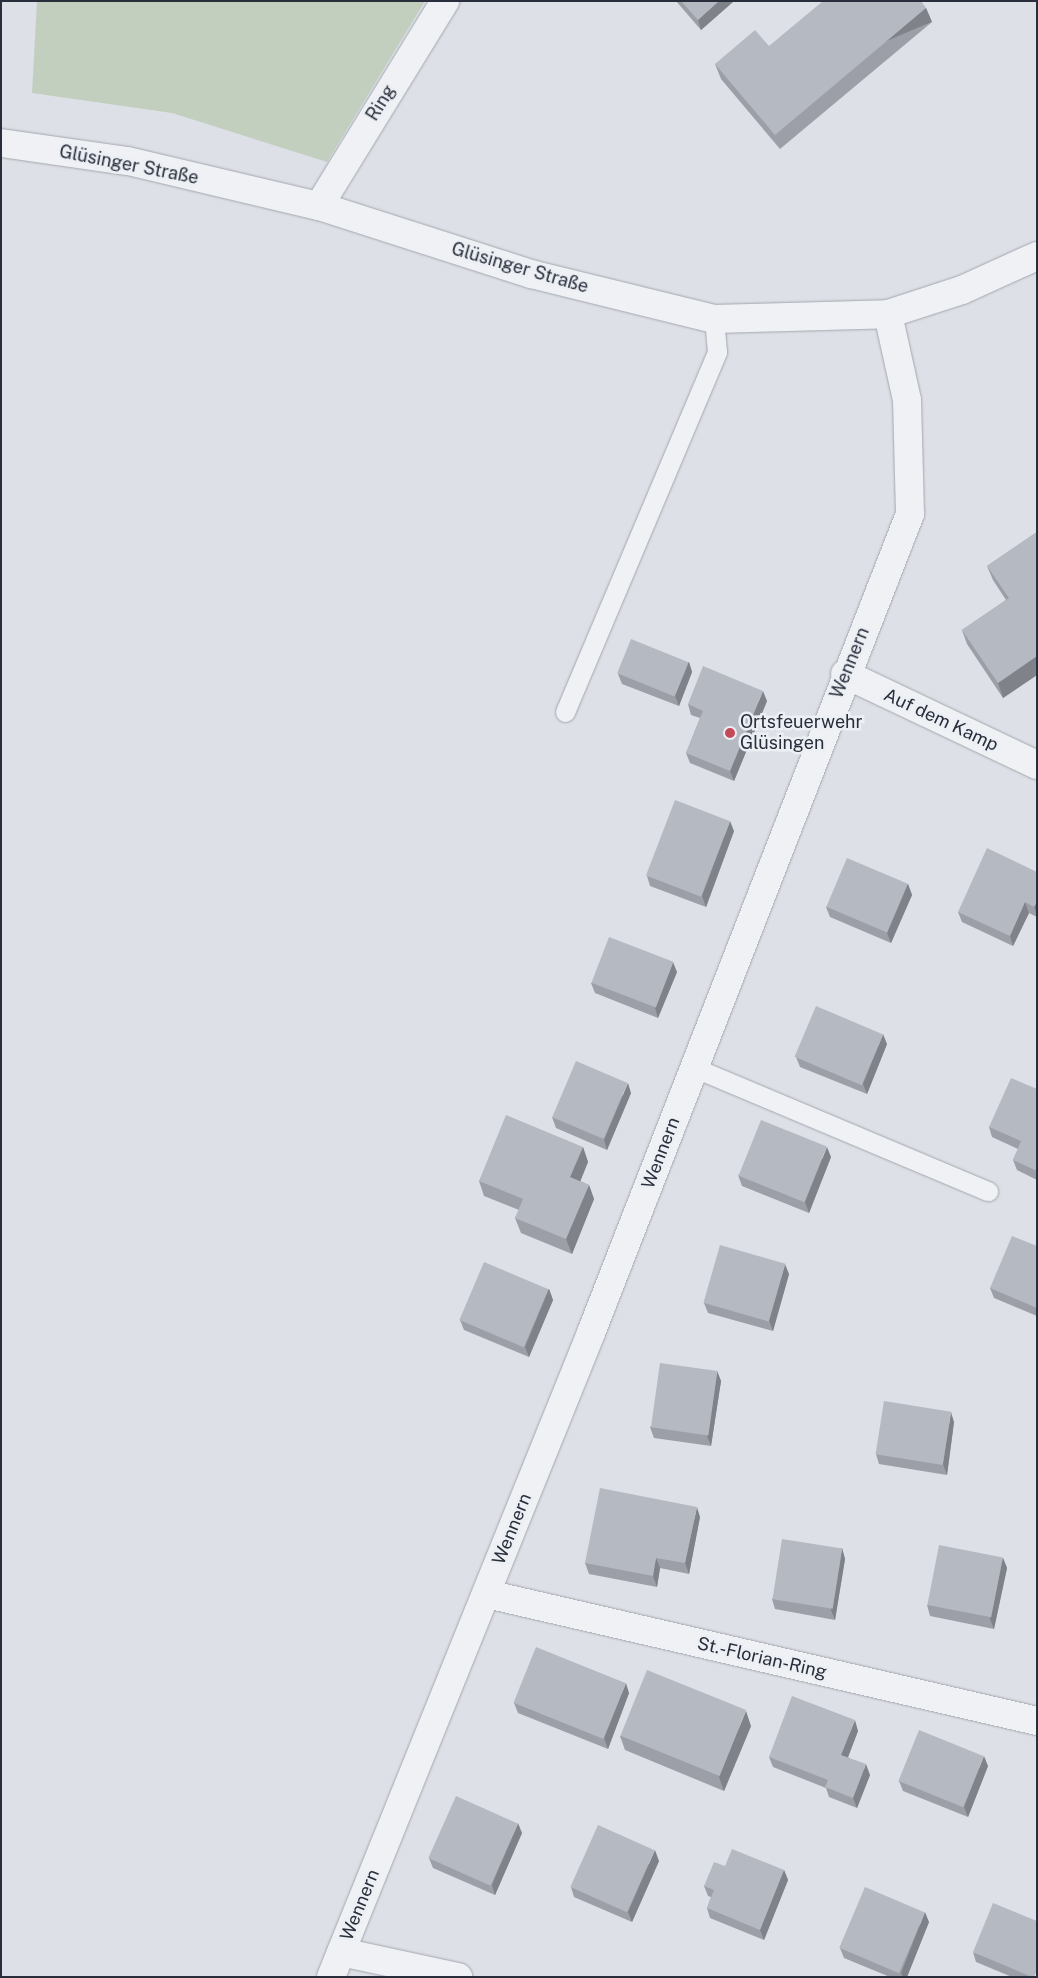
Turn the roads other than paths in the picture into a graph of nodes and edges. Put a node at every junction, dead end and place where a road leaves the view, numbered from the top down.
1 (445, 1) edge
2 (1, 143) edge
3 (319, 206) junction
4 (1037, 256) edge
5 (888, 314) junction
6 (714, 320) junction
7 (845, 674) junction
8 (565, 712) dead end
9 (1037, 765) edge
10 (694, 1068) junction
11 (988, 1190) dead end
12 (486, 1594) junction
13 (1037, 1721) edge
14 (336, 1965) edge
15 (458, 1977) edge

1 - 3 street, Ring
2 - 3 street, Glüsinger Straße
3 - 6 street, Glüsinger Straße
4 - 5 street, Glüsinger Straße
5 - 6 street, Glüsinger Straße
5 - 7 street, Wennern
6 - 8 lane
7 - 9 street, Auf dem Kamp
7 - 10 street, Wennern
10 - 11 lane
10 - 12 street, Wennern
12 - 13 street, St.-Florian-Ring
12 - 14 street, Wennern
14 - 15 street

